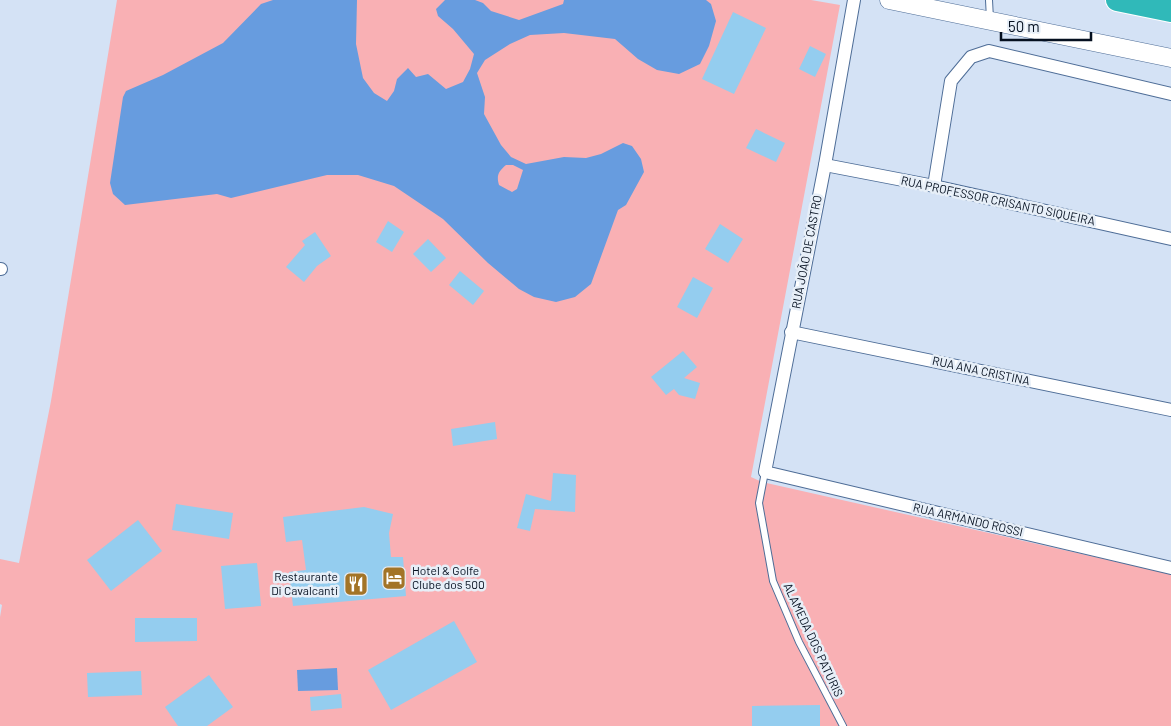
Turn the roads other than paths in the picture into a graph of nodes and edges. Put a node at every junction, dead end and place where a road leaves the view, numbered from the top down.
1 (854, 0) edge
2 (889, 0) edge
3 (989, 0) edge
4 (1116, 0) edge
5 (1171, 11) edge
6 (991, 21) junction
7 (1171, 58) edge
8 (1171, 94) edge
9 (825, 165) junction
10 (934, 186) junction
11 (1171, 239) edge
12 (791, 332) junction
13 (1171, 410) edge
14 (765, 472) junction
15 (759, 503) joint
16 (1171, 568) edge
17 (844, 726) edge

1 - 9 street, RUA JOÃO DE CASTRO
2 - 6 street
3 - 6 lane
4 - 5 highway
6 - 7 street
8 - 10 street
9 - 10 street, RUA PROFESSOR CRISANTO SIQUEIRA
9 - 12 street, RUA JOÃO DE CASTRO
10 - 11 street, RUA PROFESSOR CRISANTO SIQUEIRA
12 - 13 street, RUA ANA CRISTINA
12 - 14 street, RUA JOÃO DE CASTRO
14 - 15 lane, RUA JOÃO DE CASTRO
14 - 16 street, RUA ARMANDO ROSSI
15 - 17 lane, ALAMEDA DOS PATURIS

